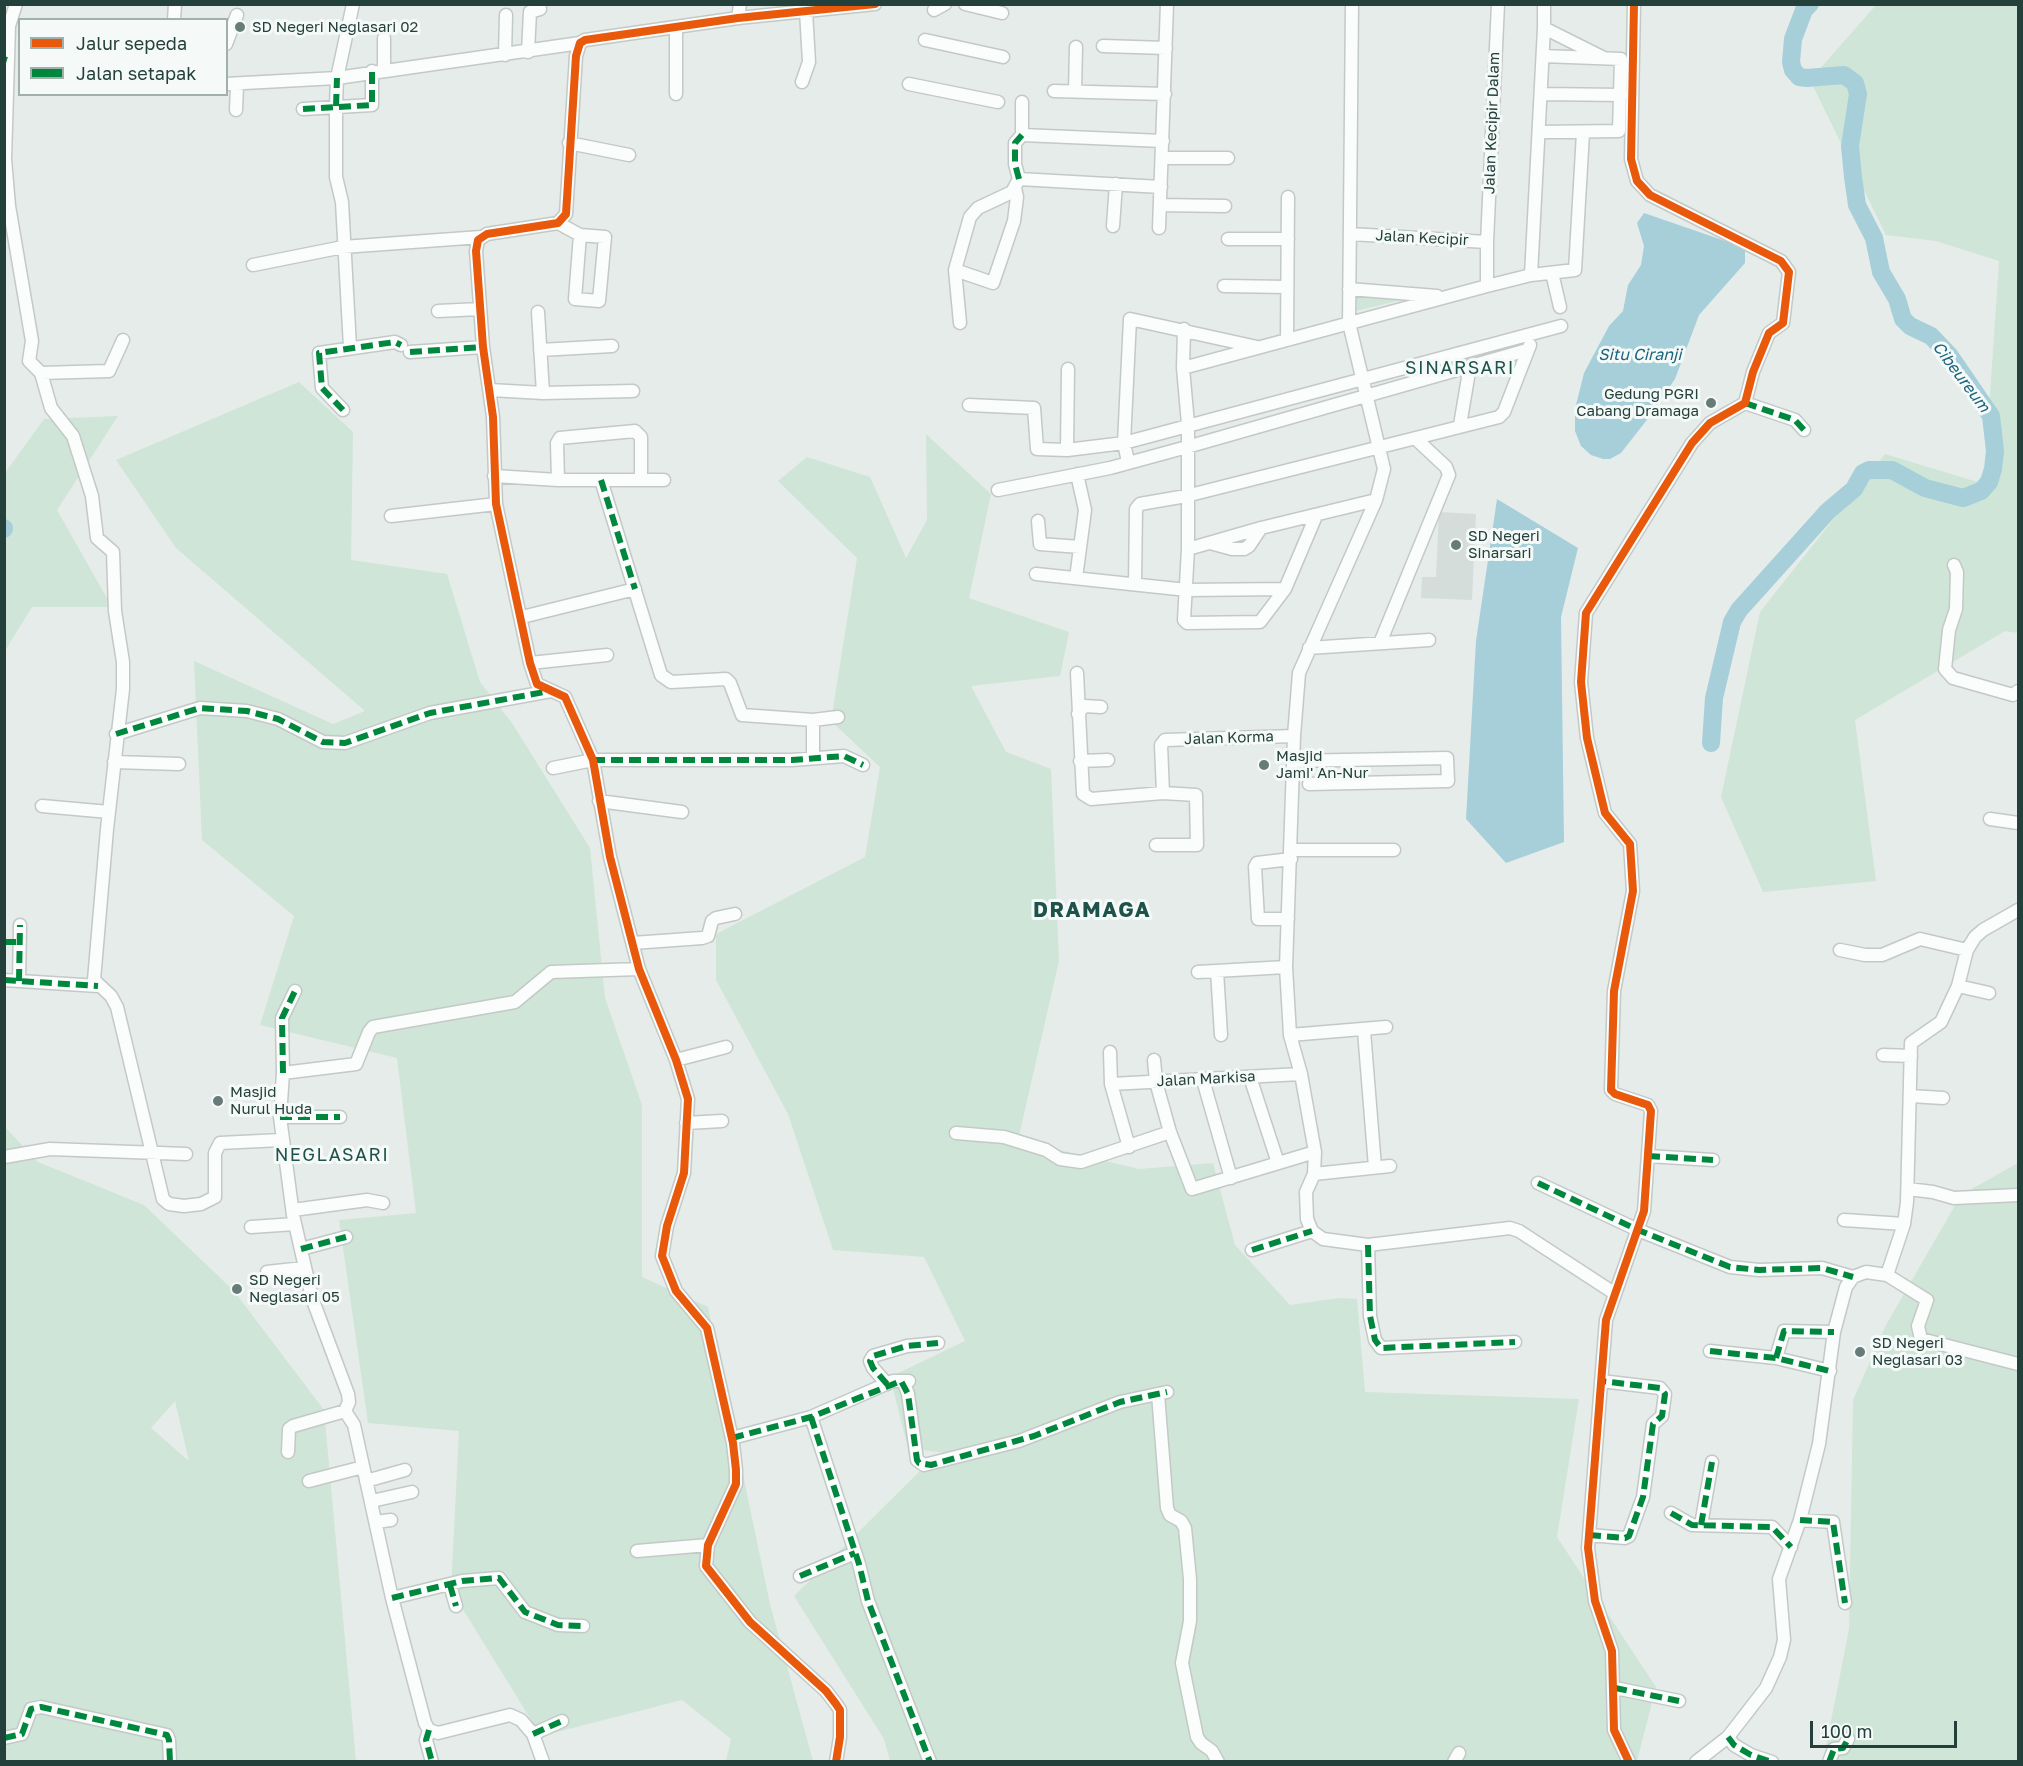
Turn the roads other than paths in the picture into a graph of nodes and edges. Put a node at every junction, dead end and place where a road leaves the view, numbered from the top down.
1 (16, 4) edge
2 (353, 4) edge
3 (539, 4) edge
4 (740, 4) edge
5 (875, 4) edge
6 (965, 4) edge
7 (1167, 4) edge
8 (1352, 4) edge
9 (1498, 4) edge
10 (1634, 4) edge
11 (1544, 5) edge
12 (806, 11) junction
13 (1002, 13) dead end
14 (237, 15) dead end
15 (506, 15) dead end
16 (738, 18) junction
17 (676, 27) junction
18 (1544, 28) junction
19 (384, 38) dead end
20 (228, 39) edge
21 (925, 40) dead end
22 (580, 43) junction
23 (1103, 46) dead end
24 (1076, 47) dead end
25 (1166, 48) junction
26 (528, 52) junction
27 (505, 55) junction
28 (1543, 56) junction
29 (1003, 57) dead end
30 (1604, 57) junction
31 (10, 60) edge
32 (378, 71) junction
33 (338, 78) junction
34 (802, 82) dead end
35 (909, 84) dead end
36 (232, 85) edge
37 (1054, 91) dead end
38 (1075, 91) junction
39 (676, 94) dead end
40 (1165, 94) junction
41 (1541, 94) junction
42 (1621, 95) junction
43 (5, 101) edge
44 (998, 102) dead end
45 (1022, 102) dead end
46 (336, 106) junction
47 (303, 109) dead end
48 (236, 110) dead end
49 (1539, 132) junction
50 (1583, 133) junction
51 (1022, 135) junction
52 (1163, 141) junction
53 (569, 143) junction
54 (629, 155) dead end
55 (1163, 158) junction
56 (1228, 158) dead end
57 (5, 159) edge
58 (1017, 184) junction
59 (1116, 184) junction
60 (1161, 187) junction
61 (1288, 197) dead end
62 (1160, 205) junction
63 (1225, 206) dead end
64 (558, 223) junction
65 (1113, 226) dead end
66 (1159, 228) dead end
67 (1350, 234) junction
68 (580, 235) junction
69 (481, 237) junction
70 (1228, 239) dead end
71 (1288, 240) junction
72 (1487, 242) junction
73 (343, 247) junction
74 (253, 265) dead end
75 (955, 270) junction
76 (1552, 273) junction
77 (1531, 275) junction
78 (1224, 286) dead end
79 (1486, 286) junction
80 (1287, 287) junction
81 (1349, 289) junction
82 (1446, 297) junction
83 (1560, 307) dead end
84 (480, 309) junction
85 (438, 311) dead end
86 (538, 312) dead end
87 (960, 323) dead end
88 (1349, 323) junction
89 (1561, 326) dead end
90 (1184, 329) junction
91 (1535, 333) junction
92 (123, 340) dead end
93 (1287, 340) junction
94 (612, 346) dead end
95 (350, 347) junction
96 (483, 347) junction
97 (1258, 347) junction
98 (540, 350) junction
99 (1527, 350) junction
100 (1470, 366) junction
101 (1183, 368) junction
102 (1068, 369) dead end
103 (41, 372) junction
104 (1361, 378) junction
105 (490, 390) junction
106 (633, 391) dead end
107 (543, 393) junction
108 (1366, 397) junction
109 (1744, 403) junction
110 (969, 405) dead end
111 (343, 410) dead end
112 (1188, 424) junction
113 (1460, 425) junction
114 (1804, 430) dead end
115 (1416, 439) junction
116 (1124, 443) junction
117 (1380, 446) junction
118 (1187, 447) junction
119 (1067, 450) junction
120 (1128, 462) junction
121 (1077, 474) junction
122 (494, 476) junction
123 (558, 480) junction
124 (601, 480) junction
125 (641, 480) junction
126 (664, 480) dead end
127 (998, 490) dead end
128 (1186, 496) junction
129 (1376, 500) junction
130 (496, 504) junction
131 (391, 516) dead end
132 (1316, 516) junction
133 (1038, 521) dead end
134 (1080, 547) junction
135 (1188, 549) junction
136 (1954, 565) dead end
137 (1036, 574) dead end
138 (1076, 578) junction
139 (1135, 584) junction
140 (635, 589) junction
141 (1285, 589) junction
142 (1187, 590) junction
143 (522, 617) junction
144 (1429, 640) dead end
145 (1380, 644) junction
146 (1309, 648) junction
147 (607, 655) dead end
148 (530, 663) junction
149 (1077, 673) dead end
150 (553, 690) junction
151 (2019, 691) edge
152 (1101, 706) dead end
153 (1078, 714) junction
154 (838, 717) dead end
155 (813, 720) junction
156 (117, 734) junction
157 (1294, 736) junction
158 (813, 759) junction
159 (593, 760) junction
160 (1108, 760) dead end
161 (1080, 761) junction
162 (1293, 761) junction
163 (114, 762) junction
164 (179, 764) dead end
165 (864, 765) dead end
166 (553, 768) dead end
167 (1310, 784) dead end
168 (1163, 793) junction
169 (599, 801) junction
170 (42, 806) dead end
171 (109, 812) junction
172 (682, 812) dead end
173 (1990, 819) dead end
174 (2019, 823) edge
175 (1156, 845) dead end
176 (1394, 850) dead end
177 (1291, 854) junction
178 (2019, 910) edge
179 (735, 914) dead end
180 (1288, 919) junction
181 (20, 925) dead end
182 (4, 942) edge
183 (18, 942) junction
184 (633, 943) junction
185 (1840, 950) dead end
186 (1967, 950) junction
187 (1286, 967) junction
188 (639, 969) junction
189 (1217, 971) junction
190 (1198, 972) dead end
191 (4, 980) edge
192 (19, 981) junction
193 (98, 986) junction
194 (1958, 986) junction
195 (295, 991) dead end
196 (1989, 993) dead end
197 (1386, 1027) dead end
198 (1364, 1030) junction
199 (1221, 1035) dead end
200 (1290, 1035) junction
201 (726, 1047) dead end
202 (1110, 1052) dead end
203 (1883, 1055) dead end
204 (1911, 1056) junction
205 (676, 1060) junction
206 (1154, 1060) dead end
207 (283, 1073) junction
208 (1301, 1074) junction
209 (1250, 1077) junction
210 (1203, 1080) junction
211 (1156, 1082) junction
212 (1112, 1084) junction
213 (1910, 1096) junction
214 (1943, 1098) dead end
215 (280, 1117) junction
216 (340, 1117) dead end
217 (722, 1121) dead end
218 (686, 1123) junction
219 (1170, 1132) junction
220 (956, 1133) dead end
221 (281, 1140) junction
222 (1129, 1147) junction
223 (1315, 1152) junction
224 (154, 1153) junction
225 (186, 1154) dead end
226 (1648, 1156) junction
227 (4, 1157) edge
228 (1713, 1160) dead end
229 (1278, 1163) junction
230 (1390, 1166) dead end
231 (1375, 1167) junction
232 (1314, 1174) junction
233 (1231, 1178) junction
234 (1538, 1183) dead end
235 (1908, 1189) junction
236 (2019, 1195) edge
237 (383, 1203) dead end
238 (293, 1210) junction
239 (1844, 1220) dead end
240 (295, 1224) junction
241 (1904, 1224) junction
242 (251, 1227) dead end
243 (1638, 1230) junction
244 (1312, 1232) junction
245 (346, 1237) dead end
246 (1368, 1245) junction
247 (301, 1249) junction
248 (1252, 1250) dead end
249 (303, 1268) junction
250 (267, 1272) dead end
251 (1887, 1275) junction
252 (1853, 1277) junction
253 (1614, 1293) junction
254 (1834, 1332) junction
255 (1515, 1342) dead end
256 (938, 1343) dead end
257 (1710, 1351) dead end
258 (1776, 1358) junction
259 (2019, 1364) edge
260 (1830, 1371) junction
261 (1601, 1381) junction
262 (887, 1384) junction
263 (345, 1411) junction
264 (811, 1417) junction
265 (732, 1437) junction
266 (288, 1452) dead end
267 (1712, 1462) dead end
268 (363, 1467) junction
269 (405, 1470) dead end
270 (309, 1481) dead end
271 (366, 1481) junction
272 (412, 1492) dead end
273 (372, 1501) junction
274 (1671, 1513) dead end
275 (391, 1520) dead end
276 (1800, 1520) junction
277 (376, 1522) junction
278 (1701, 1525) junction
279 (1589, 1535) junction
280 (708, 1545) junction
281 (1791, 1546) junction
282 (637, 1551) dead end
283 (855, 1553) junction
284 (800, 1576) dead end
285 (450, 1585) junction
286 (392, 1598) junction
287 (1845, 1603) dead end
288 (456, 1606) dead end
289 (583, 1626) dead end
290 (1615, 1688) junction
291 (1679, 1701) dead end
292 (562, 1720) dead end
293 (429, 1730) junction
294 (533, 1734) junction
295 (1728, 1737) junction
296 (4, 1738) edge
297 (1848, 1739) dead end
298 (170, 1761) edge
299 (432, 1761) edge
300 (543, 1761) edge
301 (837, 1761) edge
302 (930, 1761) edge
303 (1218, 1761) edge
304 (1629, 1761) edge
305 (1696, 1761) edge
306 (1772, 1761) edge
307 (1828, 1761) edge

1 - 31 street
2 - 33 street
3 - 26 street
4 - 16 street
5 - 12 street
6 - 13 street
7 - 25 street
8 - 67 street
9 - 72 street, Jalan Kecipir Dalam
10 - 109 street
11 - 18 street
12 - 16 street
12 - 34 street
14 - 20 street
15 - 27 street
16 - 17 street
17 - 22 street
17 - 39 street
18 - 28 street
18 - 30 street
19 - 32 street
21 - 29 street
22 - 26 street
22 - 53 street
23 - 25 street
24 - 38 street
25 - 40 street
26 - 27 street
27 - 32 street
28 - 30 street
28 - 41 street
30 - 42 street
31 - 43 street
32 - 33 street
32 - 46 street
33 - 36 street
33 - 46 street
35 - 44 street
36 - 48 street
37 - 38 street
38 - 40 street
40 - 52 street
41 - 42 street
41 - 49 street
42 - 50 street
43 - 57 street
45 - 51 street
46 - 47 street
46 - 73 street
49 - 50 street
49 - 77 street
50 - 76 street
51 - 52 street
51 - 58 street
52 - 55 street
53 - 54 street
53 - 64 street
55 - 56 street
55 - 60 street
57 - 103 street
58 - 59 street
58 - 75 street
58 - 75 street
59 - 60 street
59 - 65 street
60 - 62 street
61 - 71 street
62 - 63 street
62 - 66 street
64 - 68 street
64 - 69 street
67 - 72 street, Jalan Kecipir
67 - 81 street
68 - 68 street
69 - 73 street
69 - 84 street
70 - 71 street
71 - 80 street
72 - 79 street, Jalan Kecipir
73 - 74 street
73 - 95 street
75 - 87 street
76 - 77 street
76 - 83 street
77 - 79 street
78 - 80 street
79 - 82 street
80 - 93 street
81 - 82 street
81 - 88 street
82 - 88 street
84 - 85 street
84 - 96 street
86 - 98 street
88 - 93 street
88 - 104 street
89 - 91 street
90 - 97 street
90 - 101 street
90 - 116 street
91 - 99 street
91 - 104 street
92 - 103 street
93 - 97 street
94 - 98 street
95 - 96 street
95 - 111 street
96 - 105 street
97 - 101 street
98 - 107 street
99 - 100 street
99 - 113 street
100 - 108 street
100 - 113 street
101 - 112 street
102 - 119 street
103 - 156 street
104 - 108 street
104 - 112 street
105 - 107 street
105 - 122 street
106 - 107 street
108 - 117 street
108 - 118 street
109 - 114 street
109 - 226 street
110 - 119 street
112 - 116 street
112 - 118 street
113 - 115 street
115 - 117 street
115 - 145 street
116 - 119 street
116 - 120 street
117 - 128 street
117 - 129 street
118 - 120 street
118 - 128 street
120 - 121 street
121 - 127 street
121 - 134 street
122 - 123 street
122 - 130 street
123 - 124 street
123 - 125 street
124 - 125 street
124 - 140 street
125 - 126 street
128 - 135 street
128 - 139 street
129 - 132 street
129 - 146 street
130 - 131 street
130 - 143 street
132 - 135 street
132 - 141 street
133 - 134 street
134 - 138 street
135 - 142 street
136 - 151 street
137 - 138 street
138 - 139 street
139 - 142 street
140 - 143 street
140 - 155 street
141 - 142 street
141 - 142 street
143 - 148 street
144 - 145 street
145 - 146 street
146 - 157 street
147 - 148 street
148 - 150 street
149 - 153 street
150 - 156 street
150 - 159 street
152 - 153 street
153 - 161 street
154 - 155 street
155 - 158 street
156 - 163 street
157 - 162 street
157 - 168 street, Jalan Korma
158 - 159 street
158 - 165 street
159 - 166 street
159 - 169 street
160 - 161 street
161 - 168 street
162 - 167 street
162 - 177 street
163 - 164 street
163 - 171 street
168 - 175 street
169 - 172 street
169 - 184 street
170 - 171 street
171 - 193 street
173 - 174 street
176 - 177 street
177 - 180 street
177 - 180 street
178 - 186 street
179 - 184 street
180 - 187 street
181 - 183 street
182 - 183 street
183 - 192 street
184 - 188 street
185 - 186 street
186 - 194 street
187 - 189 street
187 - 200 street
188 - 205 street
188 - 207 street
189 - 190 street
189 - 199 street
191 - 192 street
192 - 193 street
193 - 224 street
194 - 196 street
194 - 204 street
195 - 207 street
197 - 198 street
198 - 200 street
198 - 231 street
200 - 208 street
201 - 205 street
202 - 212 street
203 - 204 street
204 - 213 street
205 - 218 street
206 - 211 street
207 - 215 street
208 - 209 street, Jalan Markisa
208 - 223 street
209 - 210 street, Jalan Markisa
209 - 229 street
210 - 211 street, Jalan Markisa
210 - 233 street
211 - 212 street, Jalan Markisa
211 - 219 street
212 - 222 street
213 - 214 street
213 - 235 street
215 - 216 street
215 - 221 street
217 - 218 street
218 - 265 street
219 - 222 street
219 - 233 street
220 - 222 street
221 - 224 street
221 - 238 street
223 - 229 street
223 - 232 street
224 - 225 street
224 - 227 street
226 - 228 street
226 - 243 street
229 - 233 street
230 - 231 street
231 - 232 street
232 - 244 street
234 - 243 street
235 - 236 street
235 - 241 street
237 - 238 street
238 - 240 street
239 - 241 street
240 - 242 street
240 - 247 street
241 - 251 street
243 - 252 street
243 - 253 street
244 - 246 street
244 - 248 street
245 - 247 street
246 - 253 street
246 - 255 street
247 - 249 street
249 - 250 street
249 - 263 street
251 - 252 street
251 - 259 street
252 - 254 street
253 - 261 street
254 - 258 street
254 - 260 street
256 - 262 street
257 - 258 street
258 - 260 street
260 - 276 street
261 - 279 street
261 - 279 street
262 - 264 street
262 - 303 street
263 - 266 street
263 - 268 street
264 - 265 street
264 - 283 street
265 - 280 street
267 - 278 street
268 - 270 street
268 - 271 street
269 - 271 street
271 - 273 street
272 - 273 street
273 - 277 street
274 - 278 street
275 - 277 street
276 - 281 street
276 - 287 street
277 - 286 street
278 - 281 street
279 - 290 street
280 - 282 street
280 - 301 street
281 - 295 street
283 - 284 street
283 - 302 street
285 - 286 street
285 - 288 street
285 - 289 street
286 - 293 street
290 - 291 street
290 - 304 street
292 - 294 street
293 - 294 street
293 - 299 street
294 - 300 street
295 - 305 street
295 - 306 street
296 - 298 street
297 - 307 street

